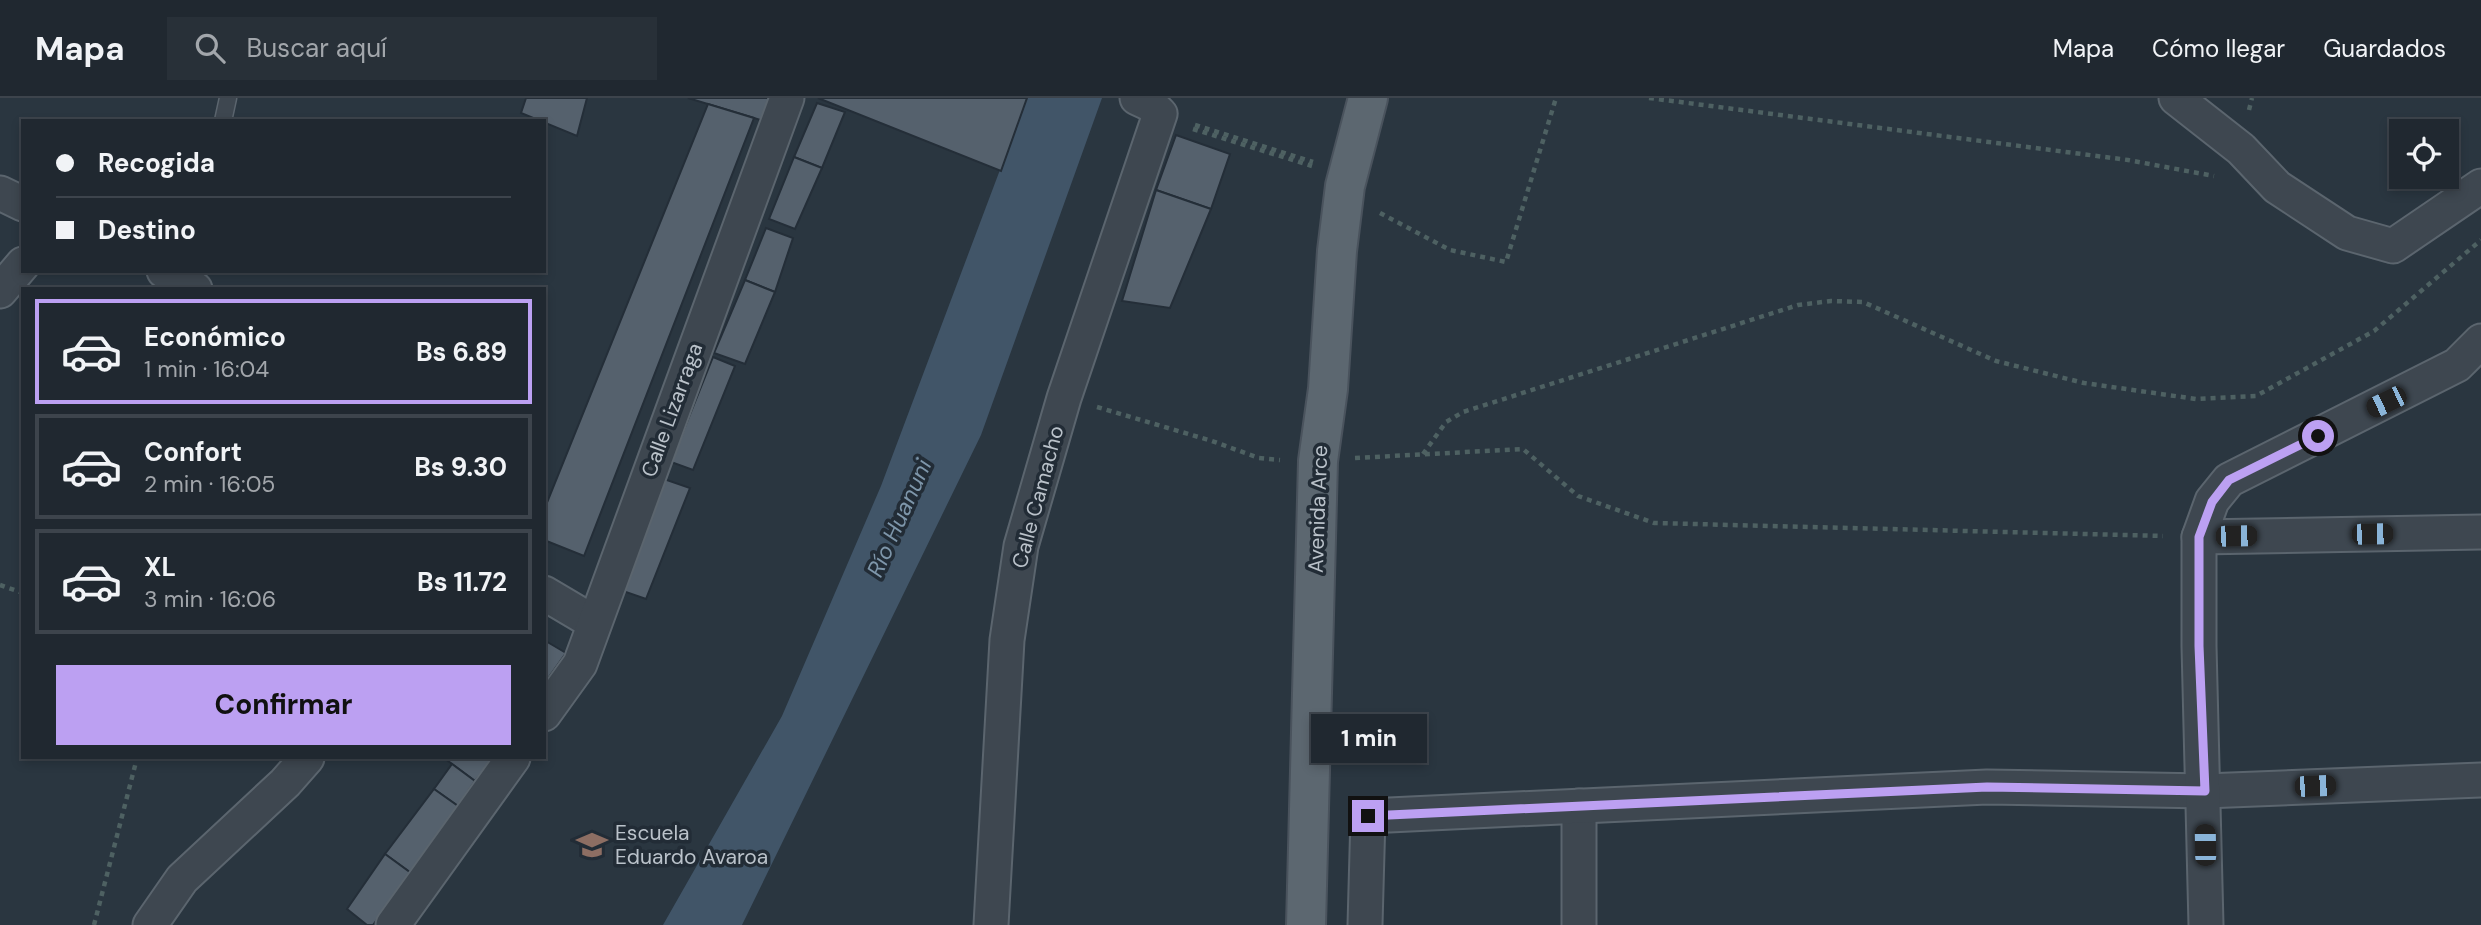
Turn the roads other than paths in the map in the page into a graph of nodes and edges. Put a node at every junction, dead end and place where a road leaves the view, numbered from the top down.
1 (228, 98) edge
2 (788, 98) edge
3 (1368, 98) edge
4 (2176, 98) edge
5 (1152, 110) edge
6 (223, 119) edge
7 (2481, 186) edge
8 (0, 193) edge
9 (21, 203) edge
10 (21, 266) edge
11 (0, 291) edge
12 (2481, 341) edge
13 (2481, 532) edge
14 (2199, 537) junction
15 (546, 594) edge
16 (593, 622) junction
17 (546, 711) edge
18 (306, 759) edge
19 (512, 759) edge
20 (2481, 780) edge
21 (2205, 791) junction
22 (1579, 806) junction
23 (150, 925) edge
24 (393, 925) edge
25 (991, 925) edge
26 (1306, 925) edge
27 (1365, 925) edge
28 (1579, 925) edge
29 (2206, 925) edge

1 - 6 lane
2 - 16 street, Calle Lizarraga
3 - 26 main road, Avenida Arce
4 - 7 street
5 - 25 street, Calle Camacho
8 - 9 street
10 - 11 street
12 - 14 street
13 - 14 street
14 - 21 street
15 - 16 street
16 - 17 street, Calle Lizarraga
18 - 23 street
19 - 24 street
20 - 21 street
21 - 22 street
21 - 29 street
22 - 27 street
22 - 28 street

